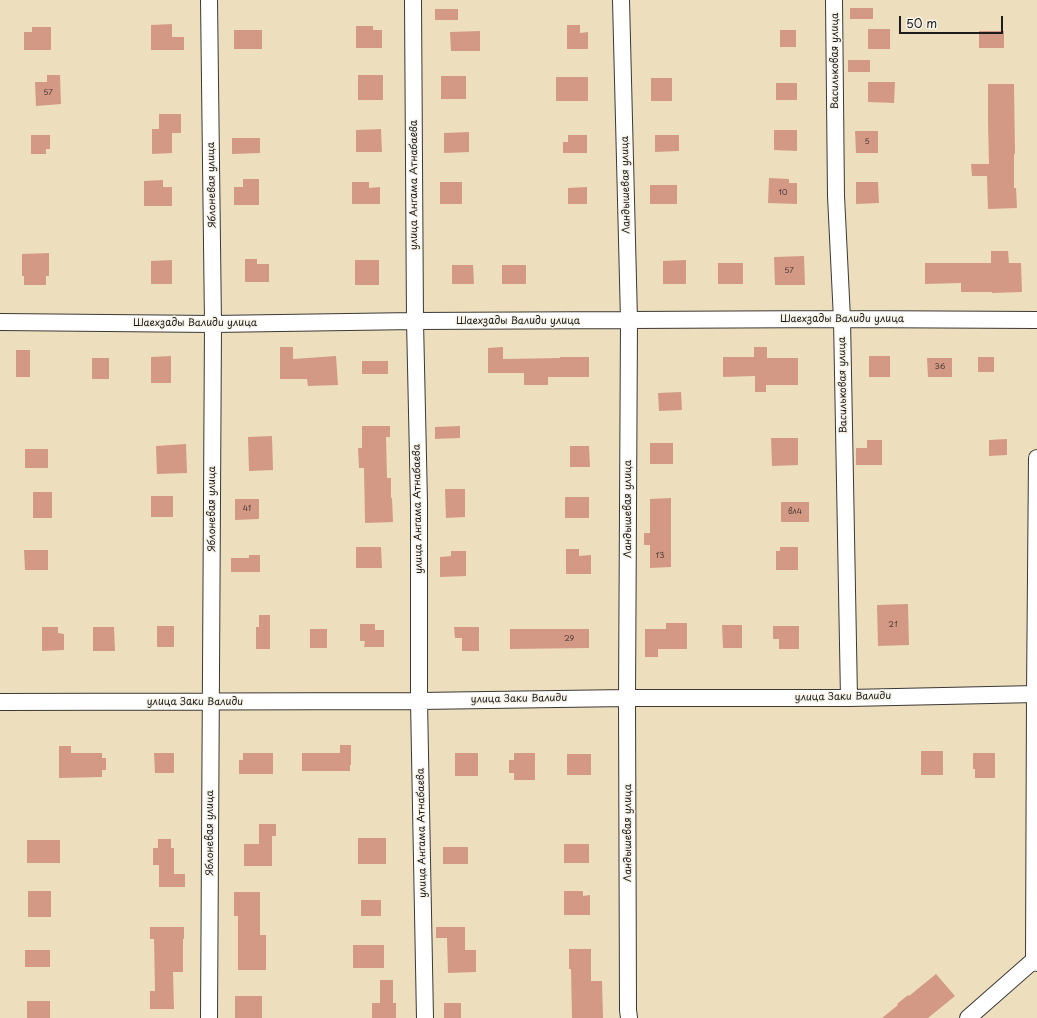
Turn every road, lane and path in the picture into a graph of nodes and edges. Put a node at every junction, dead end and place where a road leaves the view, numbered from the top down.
1 (209, 0) edge
2 (413, 0) edge
3 (621, 0) edge
4 (834, 0) edge
5 (842, 318) junction
6 (629, 320) junction
7 (1037, 320) edge
8 (415, 321) junction
9 (0, 322) edge
10 (213, 324) junction
11 (1037, 458) edge
12 (1036, 694) edge
13 (628, 698) junction
14 (849, 698) junction
15 (419, 701) junction
16 (0, 702) edge
17 (211, 702) junction
18 (1036, 962) edge
19 (209, 1018) edge
20 (425, 1018) edge
21 (629, 1018) edge
22 (968, 1018) edge

1 - 10 street, Яблоневая улица
2 - 8 street, улица Ангама Атнабаева
3 - 6 street, Ландышевая улица
4 - 5 street, Васильковая улица
5 - 6 street, Шаехзады Валиди улица
5 - 7 street, Шаехзады Валиди улица
5 - 14 street, Васильковая улица
6 - 8 street, Шаехзады Валиди улица
6 - 13 street, Ландышевая улица
8 - 10 street, Шаехзады Валиди улица
8 - 15 street, улица Ангама Атнабаева
9 - 10 street, Шаехзады Валиди улица
10 - 17 street, Яблоневая улица
11 - 12 street
12 - 14 street, улица Заки Валиди
12 - 18 street
13 - 14 street, улица Заки Валиди
13 - 15 street, улица Заки Валиди
13 - 21 street, Ландышевая улица
15 - 17 street, улица Заки Валиди
15 - 20 street, улица Ангама Атнабаева
16 - 17 street, улица Заки Валиди
17 - 19 street, Яблоневая улица
18 - 22 street

